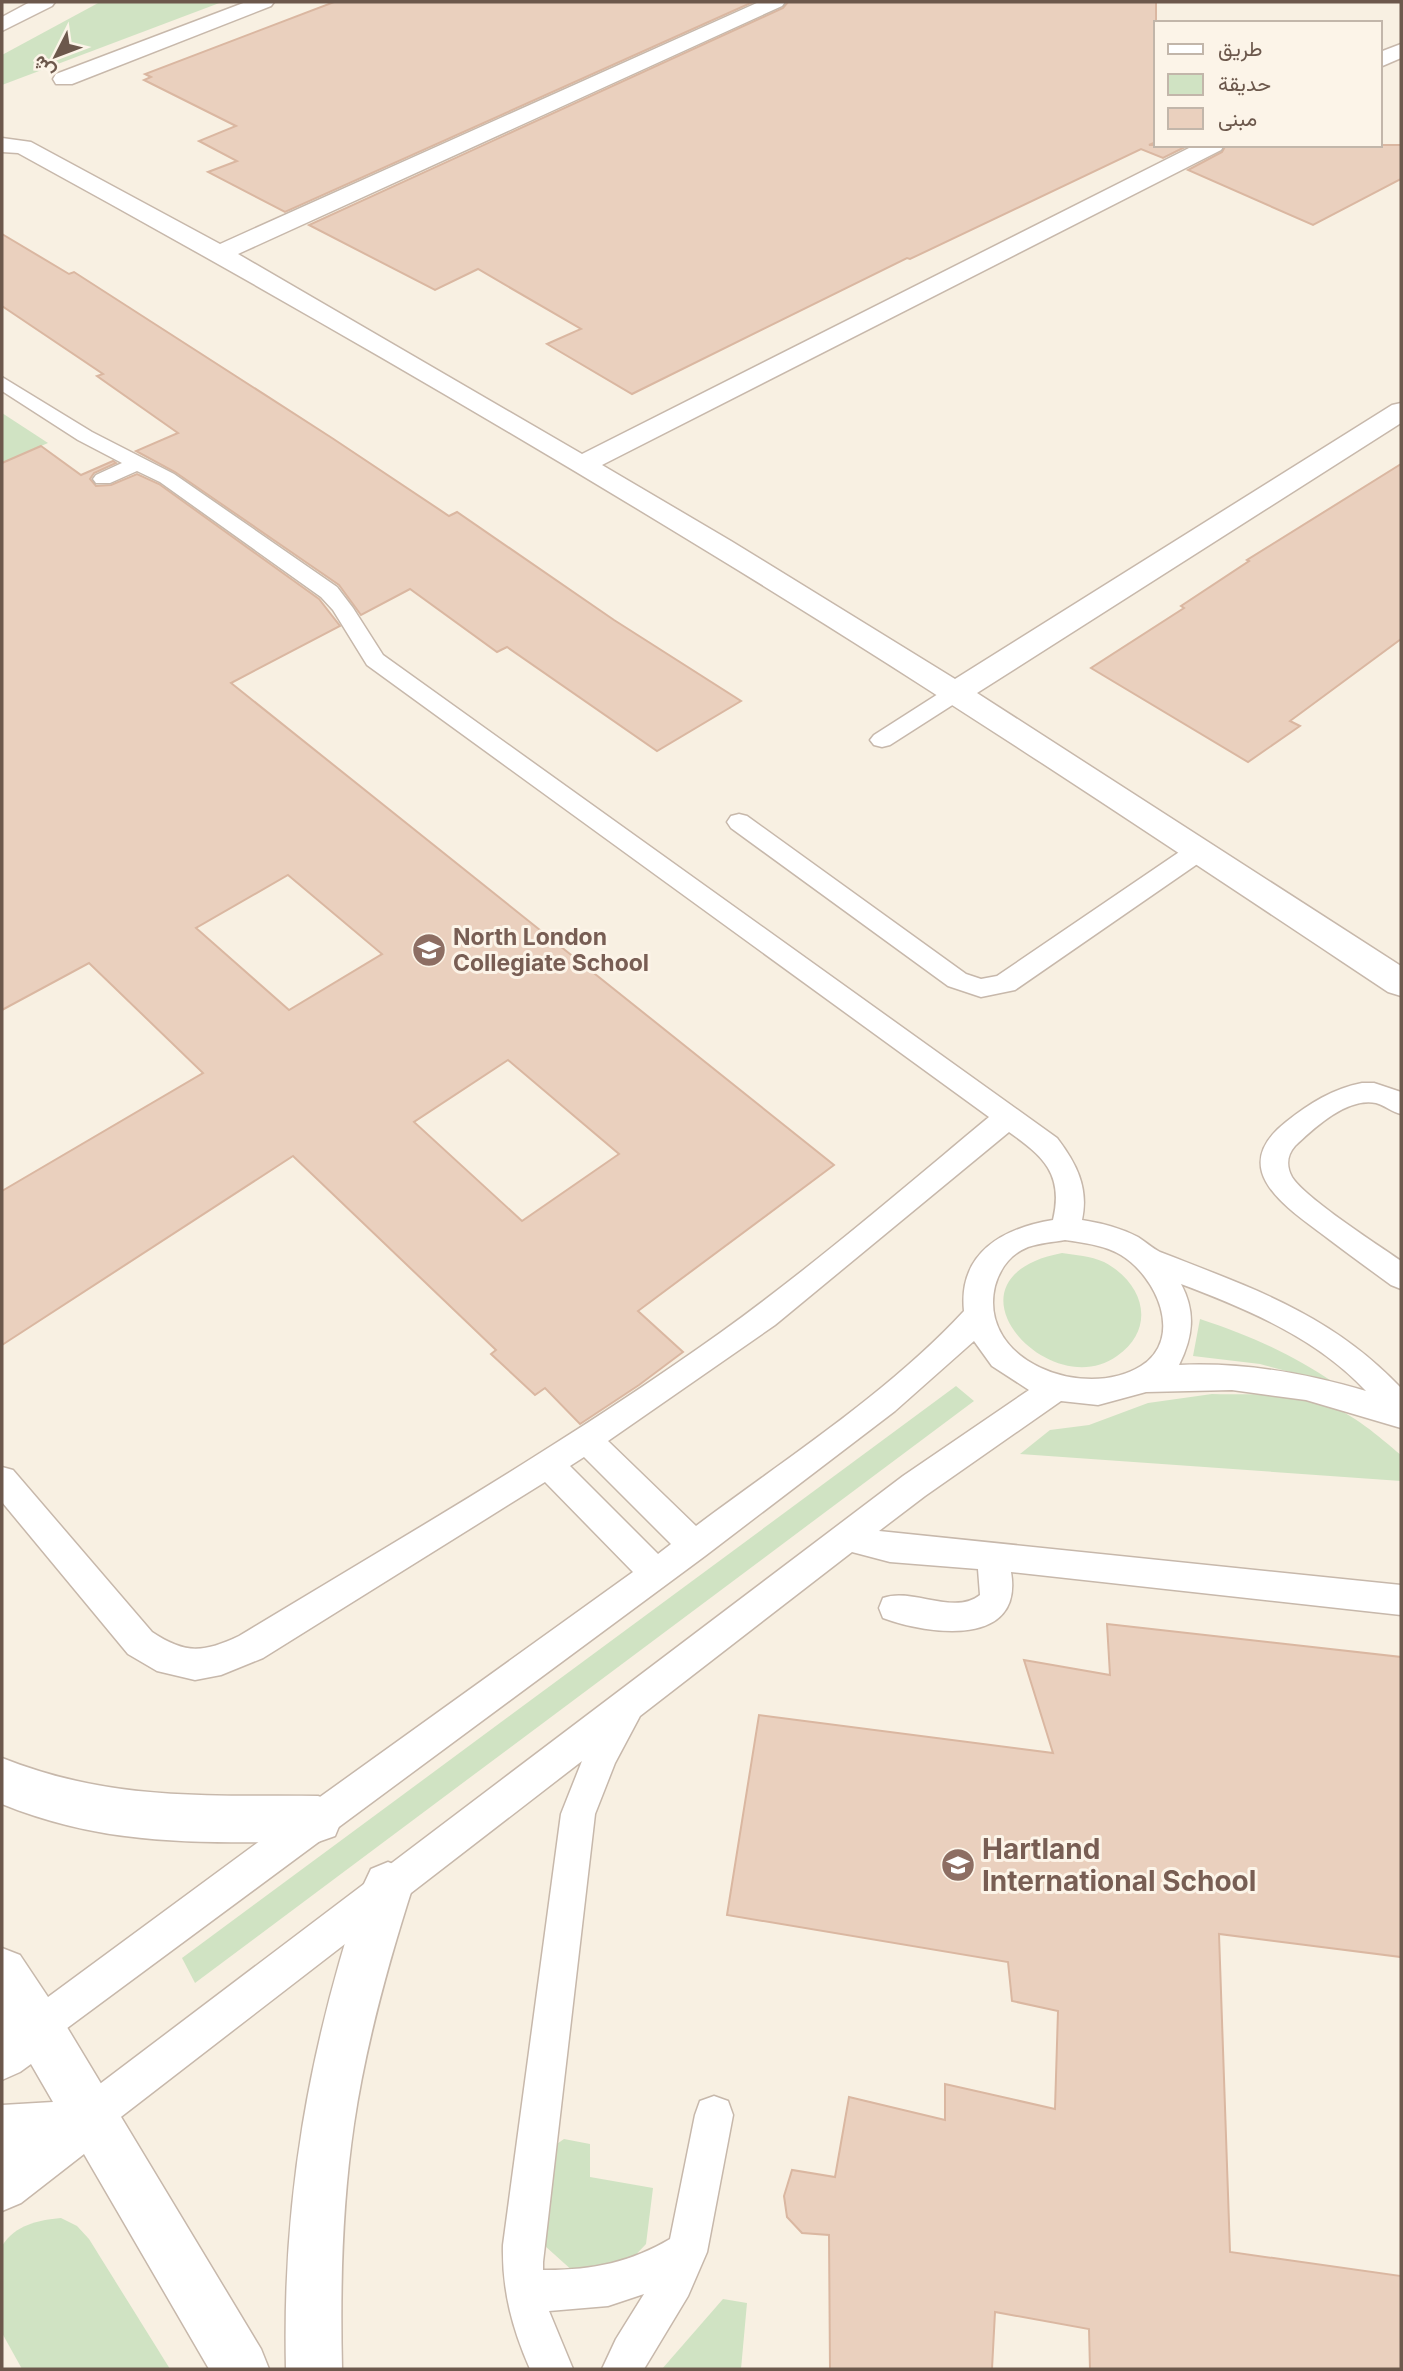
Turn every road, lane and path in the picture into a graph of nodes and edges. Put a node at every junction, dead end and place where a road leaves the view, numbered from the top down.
1 (45, 2) edge
2 (264, 2) edge
3 (775, 2) edge
4 (2, 25) edge
5 (1401, 50) edge
6 (1382, 60) edge
7 (64, 79) dead end
8 (12, 138) edge
9 (1209, 147) edge
10 (220, 253) junction
11 (2, 383) edge
12 (1401, 411) edge
13 (139, 462) junction
14 (583, 464) junction
15 (103, 479) dead end
16 (957, 692) junction
17 (882, 740) dead end
18 (739, 822) dead end
19 (1200, 850) junction
20 (1401, 983) edge
21 (1401, 1104) edge
22 (1008, 1117) junction
23 (1065, 1229) junction
24 (1148, 1259) junction
25 (1401, 1277) edge
26 (978, 1316) junction
27 (1142, 1380) junction
28 (1055, 1389) junction
29 (1401, 1408) edge
30 (1401, 1415) edge
31 (587, 1440) junction
32 (549, 1465) junction
33 (2, 1480) edge
34 (849, 1537) junction
35 (694, 1546) junction
36 (992, 1556) junction
37 (656, 1574) junction
38 (1401, 1600) edge
39 (895, 1608) dead end
40 (631, 1703) junction
41 (2, 1781) edge
42 (318, 1819) junction
43 (388, 1886) junction
44 (2, 1973) edge
45 (20, 2041) edge
46 (715, 2115) dead end
47 (90, 2116) junction
48 (2, 2131) edge
49 (2, 2185) edge
50 (687, 2252) junction
51 (524, 2289) junction
52 (241, 2369) edge
53 (314, 2369) edge
54 (552, 2369) edge
55 (624, 2369) edge

1 - 4 street
2 - 7 street
3 - 10 street
5 - 6 street
8 - 10 street
9 - 14 street
10 - 14 street
11 - 13 lane
12 - 16 street
13 - 15 lane
13 - 22 lane
14 - 16 street
16 - 17 lane
16 - 19 street
18 - 19 lane
19 - 20 street
21 - 25 lane
22 - 23 lane
22 - 31 lane
23 - 24 lane
23 - 26 lane
24 - 27 lane
24 - 29 lane
26 - 28 lane
26 - 35 lane
27 - 28 lane
27 - 30 lane
28 - 34 lane
31 - 32 lane
31 - 35 lane
32 - 33 lane
32 - 37 lane
34 - 36 lane
34 - 40 lane
35 - 37 lane
36 - 38 lane
36 - 39 lane
37 - 42 lane
40 - 43 lane
40 - 51 lane
41 - 42 street
42 - 45 lane
43 - 47 lane
43 - 53 street
44 - 45 street
45 - 47 street
46 - 50 lane
47 - 48 street
47 - 49 street
47 - 52 street
50 - 51 lane
50 - 55 lane
51 - 54 lane

